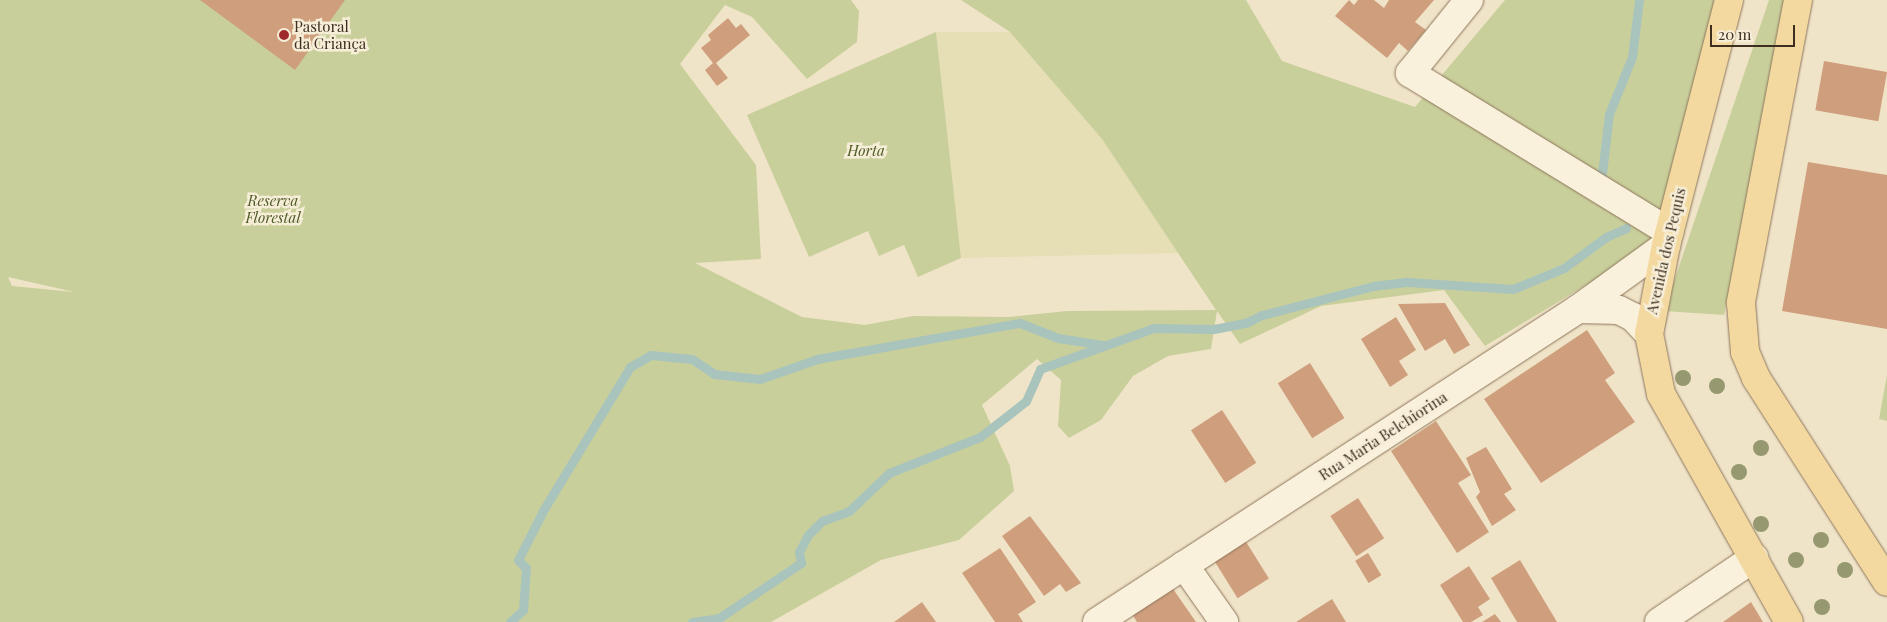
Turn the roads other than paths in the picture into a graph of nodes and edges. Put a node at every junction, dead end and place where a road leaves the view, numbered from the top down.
1 (1469, 0) edge
2 (1729, 0) edge
3 (1798, 0) edge
4 (1668, 238) junction
5 (1578, 309) junction
6 (1649, 334) junction
7 (1754, 558) junction
8 (1184, 565) junction
9 (1887, 582) edge
10 (1097, 622) edge
11 (1224, 622) edge
12 (1659, 622) edge
13 (1789, 622) edge

1 - 4 street
2 - 4 main road, Avenida dos Pequis
3 - 9 main road
4 - 5 street, Rua Maria Belchiorina
4 - 6 main road, Avenida dos Pequis
5 - 6 street
5 - 8 street, Rua Maria Belchiorina
6 - 7 main road, Avenida dos Pequis
7 - 12 street
7 - 13 main road, Avenida dos Pequis
8 - 10 street, Rua Maria Belchiorina
8 - 11 street

